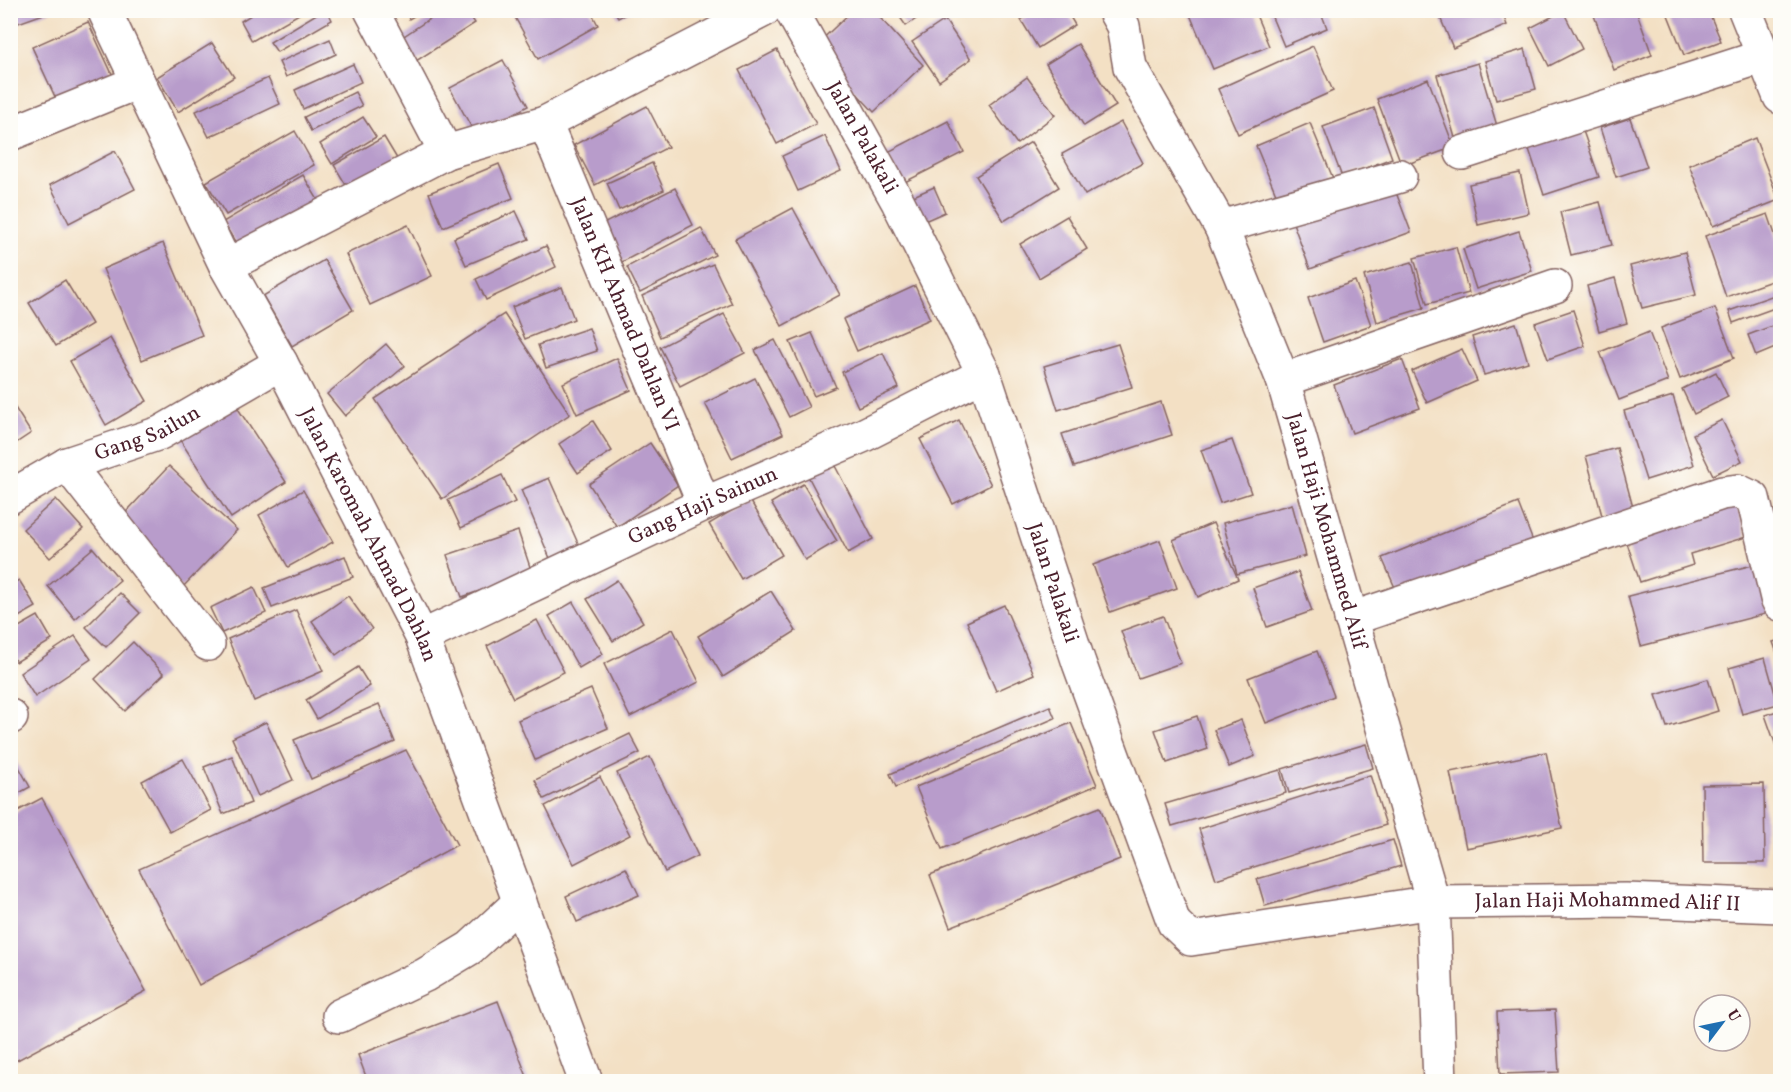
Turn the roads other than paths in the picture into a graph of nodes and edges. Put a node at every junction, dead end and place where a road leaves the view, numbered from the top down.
1 (104, 10) edge
2 (371, 10) edge
3 (764, 10) edge
4 (791, 10) edge
5 (1745, 10) edge
6 (1124, 16) edge
7 (1764, 56) junction
8 (138, 82) junction
9 (1780, 97) edge
10 (545, 123) junction
11 (10, 134) edge
12 (446, 152) junction
13 (1462, 153) dead end
14 (1400, 176) dead end
15 (1221, 227) junction
16 (226, 266) junction
17 (1556, 286) dead end
18 (281, 363) junction
19 (984, 374) junction
20 (1283, 380) junction
21 (66, 464) junction
22 (10, 497) edge
23 (704, 504) junction
24 (1780, 603) edge
25 (1351, 619) junction
26 (422, 637) junction
27 (208, 644) dead end
28 (520, 902) junction
29 (1433, 903) junction
30 (1780, 906) edge
31 (339, 1016) dead end
32 (586, 1082) edge
33 (1440, 1082) edge

1 - 8 street, Jalan Karomah Ahmad Dahlan
2 - 12 street
3 - 10 street
4 - 19 street, Jalan Palakali
5 - 7 street
6 - 15 street, Jalan Haji Mohammed Alif
7 - 9 street
7 - 13 street
8 - 11 street
8 - 16 street, Jalan Karomah Ahmad Dahlan
10 - 12 street
10 - 23 street, Jalan KH Ahmad Dahlan VI
12 - 16 street
14 - 15 street
15 - 20 street, Jalan Haji Mohammed Alif
16 - 18 street, Jalan Karomah Ahmad Dahlan
17 - 20 street
18 - 21 street, Gang Sailun
18 - 26 street, Jalan Karomah Ahmad Dahlan
19 - 23 street, Gang Haji Sainun
19 - 29 street, Jalan Palakali
20 - 25 street, Jalan Haji Mohammed Alif
21 - 22 street, Gang Sailun
21 - 27 street
23 - 26 street, Gang Haji Sainun
24 - 25 street
25 - 29 street, Jalan Haji Mohammed Alif
26 - 28 street, Jalan Karomah Ahmad Dahlan
28 - 31 street
28 - 32 street, Jalan Karomah Ahmad Dahlan
29 - 30 street, Jalan Haji Mohammed Alif II
29 - 33 street, Jalan Haji Mohammed Alif

